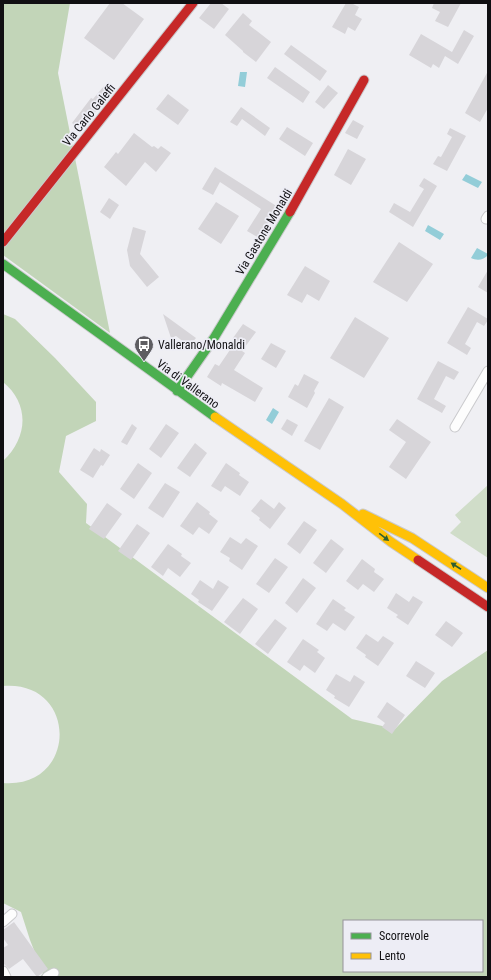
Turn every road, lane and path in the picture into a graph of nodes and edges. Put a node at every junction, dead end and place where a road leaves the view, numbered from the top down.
1 (193, 3) edge
2 (364, 80) dead end
3 (3, 242) edge
4 (3, 264) edge
5 (488, 371) edge
6 (177, 391) junction
7 (455, 427) dead end
8 (342, 504) junction
9 (488, 588) edge
10 (488, 607) edge
11 (12, 914) dead end
12 (3, 922) edge
13 (3, 971) edge
14 (6, 977) edge

1 - 3 street, Via Carlo Galeffi
2 - 6 street, Via Gastone Monaldi
4 - 6 street, Via di Vallerano
5 - 7 street
6 - 8 street, Via di Vallerano
9 -> 8 street, Via di Vallerano
8 -> 10 street, Via di Vallerano
11 - 12 street
13 - 14 street

